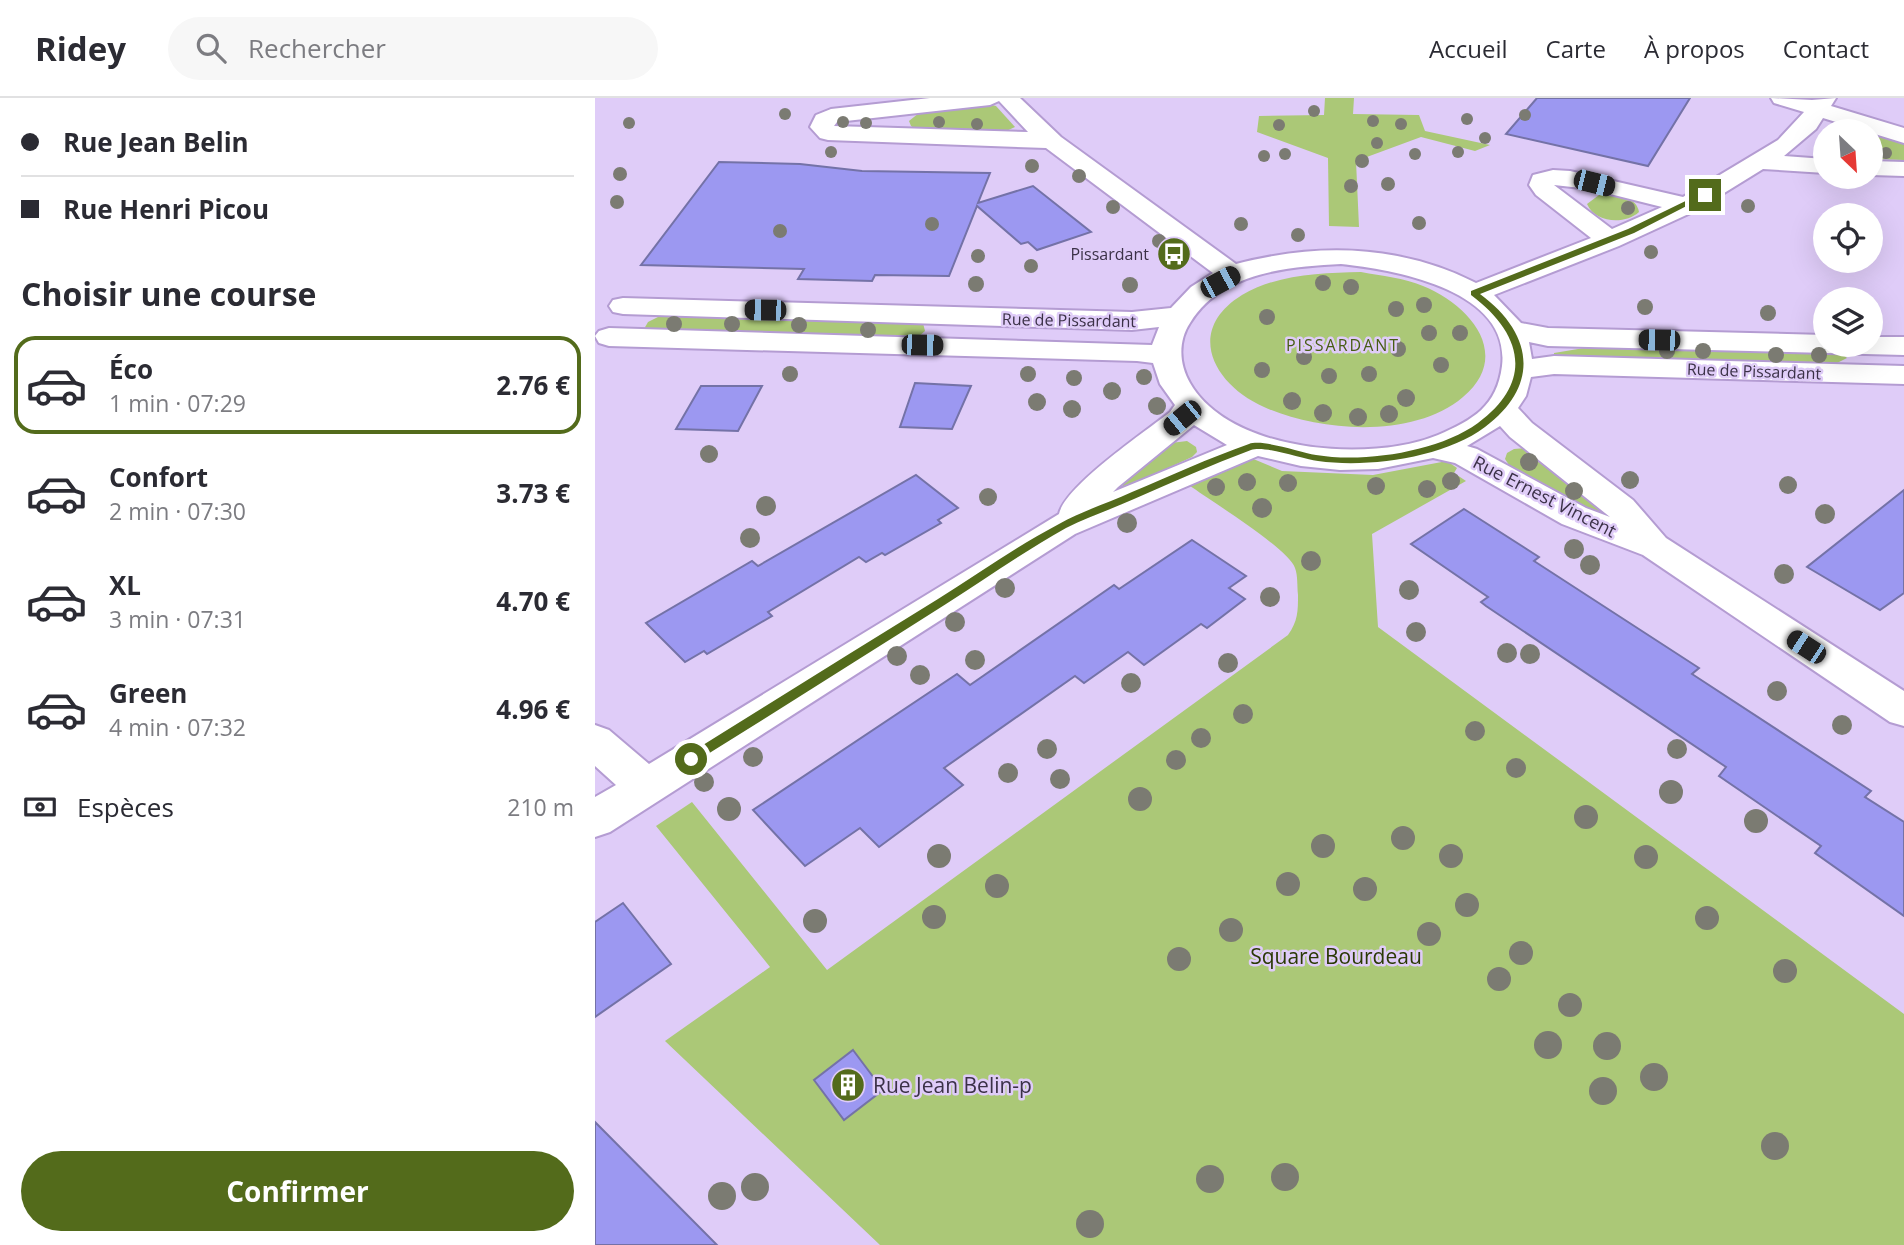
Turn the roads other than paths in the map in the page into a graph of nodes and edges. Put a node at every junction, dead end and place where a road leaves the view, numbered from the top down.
1 (990, 98) edge
2 (1008, 98) edge
3 (1782, 98) edge
4 (1822, 104) edge
5 (899, 109) junction
6 (900, 134) junction
7 (1904, 136) edge
8 (1053, 142) junction
9 (1761, 162) junction
10 (1813, 165) edge
11 (1883, 168) edge
12 (1904, 169) edge
13 (1686, 206) junction
14 (1609, 240) junction
15 (1233, 275) junction
16 (1474, 293) junction
17 (603, 306) edge
18 (1178, 316) junction
19 (960, 317) junction
20 (1511, 329) junction
21 (602, 336) edge
22 (1813, 344) edge
23 (950, 346) junction
24 (1883, 346) edge
25 (1904, 346) edge
26 (1166, 356) junction
27 (1520, 370) junction
28 (1904, 375) edge
29 (1190, 405) junction
30 (1501, 409) junction
31 (1255, 445) junction
32 (1434, 448) junction
33 (1063, 526) junction
34 (1655, 547) junction
35 (1904, 711) edge
36 (595, 741) edge
37 (646, 787) junction
38 (595, 819) edge

1 - 5 street
2 - 8 street
3 - 4 street
4 - 7 street
4 - 9 street
5 - 6 street
5 - 6 street
6 - 8 street
8 - 15 street
9 - 10 street
9 - 13 street
11 - 12 street
13 - 14 street
13 - 14 street
14 - 16 street
15 - 16 street
15 - 18 street
16 - 20 street
17 - 19 street, Rue de Pissardant
17 - 21 street, Rue de Pissardant
18 - 19 street, Rue de Pissardant
18 - 26 street
19 - 23 street
20 - 22 street, Rue de Pissardant
20 - 27 street
21 - 23 street, Rue de Pissardant
23 - 26 street, Rue de Pissardant
24 - 25 street
26 - 29 street
27 - 28 street, Rue de Pissardant
27 - 30 street
29 - 31 street
29 - 33 street
30 - 32 street
30 - 34 street, Rue Ernest Vincent
31 - 32 street
31 - 33 street
32 - 34 street, Rue Ernest Vincent
33 - 37 street
34 - 35 street, Rue Ernest Vincent
36 - 37 street
37 - 38 street

